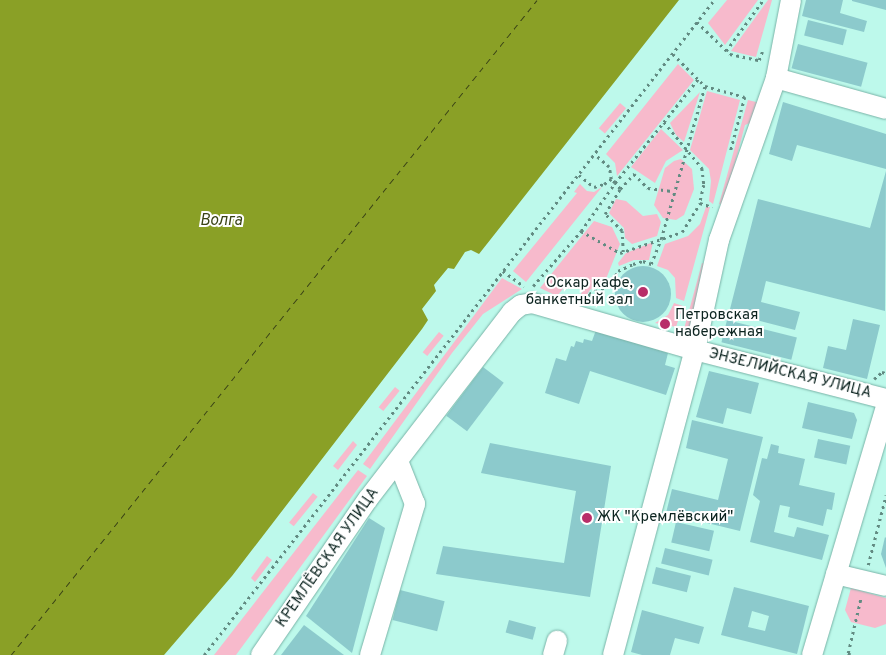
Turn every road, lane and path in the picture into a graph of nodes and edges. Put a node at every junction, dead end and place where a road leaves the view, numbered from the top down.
1 (714, 0) edge
2 (763, 0) edge
3 (790, 0) edge
4 (697, 22) junction
5 (764, 43) dead end
6 (726, 51) junction
7 (673, 54) junction
8 (776, 78) junction
9 (698, 79) junction
10 (705, 86) junction
11 (886, 109) edge
12 (664, 122) junction
13 (686, 148) junction
14 (595, 155) junction
15 (728, 159) dead end
16 (579, 175) junction
17 (611, 179) junction
18 (615, 183) junction
19 (620, 189) junction
20 (674, 191) junction
21 (716, 200) dead end
22 (700, 203) junction
23 (714, 207) junction
24 (711, 216) dead end
25 (581, 231) junction
26 (661, 239) junction
27 (623, 252) junction
28 (503, 271) junction
29 (521, 305) joint
30 (583, 308) dead end
31 (695, 350) junction
32 (886, 373) edge
33 (868, 385) dead end
34 (886, 399) edge
35 (886, 407) edge
36 (398, 461) junction
37 (836, 574) junction
38 (886, 586) edge
39 (204, 655) edge
40 (260, 655) edge
41 (370, 655) edge
42 (613, 655) edge
43 (812, 655) edge

1 - 4 path
2 - 6 path
3 - 8 street
4 - 6 path
4 - 7 path
5 - 6 path
7 - 9 path
7 - 14 path
8 - 11 street
8 - 31 street
9 - 10 path
9 - 12 path
10 - 13 path
10 - 15 path
12 - 13 path
12 - 18 path
13 - 20 path
13 - 22 path
14 - 16 path
14 - 17 path
16 - 17 path
16 - 28 path
17 - 18 path
18 - 19 path
18 - 25 path
19 - 20 path
19 - 27 path
20 - 26 path
21 - 23 path
22 - 23 path
22 - 26 path
23 - 24 path
25 - 27 path
25 - 28 path
26 - 27 path
26 - 30 path
28 - 39 path
29 - 31 street, ЭНЗЕЛИЙСКАЯ УЛИЦА
29 - 36 street, КРЕМЛЁВСКАЯ УЛИЦА
31 - 34 street, ЭНЗЕЛИЙСКАЯ УЛИЦА
31 - 42 street
32 - 33 path
35 - 37 street
36 - 40 street, КРЕМЛЁВСКАЯ УЛИЦА
36 - 41 street
37 - 38 street
37 - 43 street

